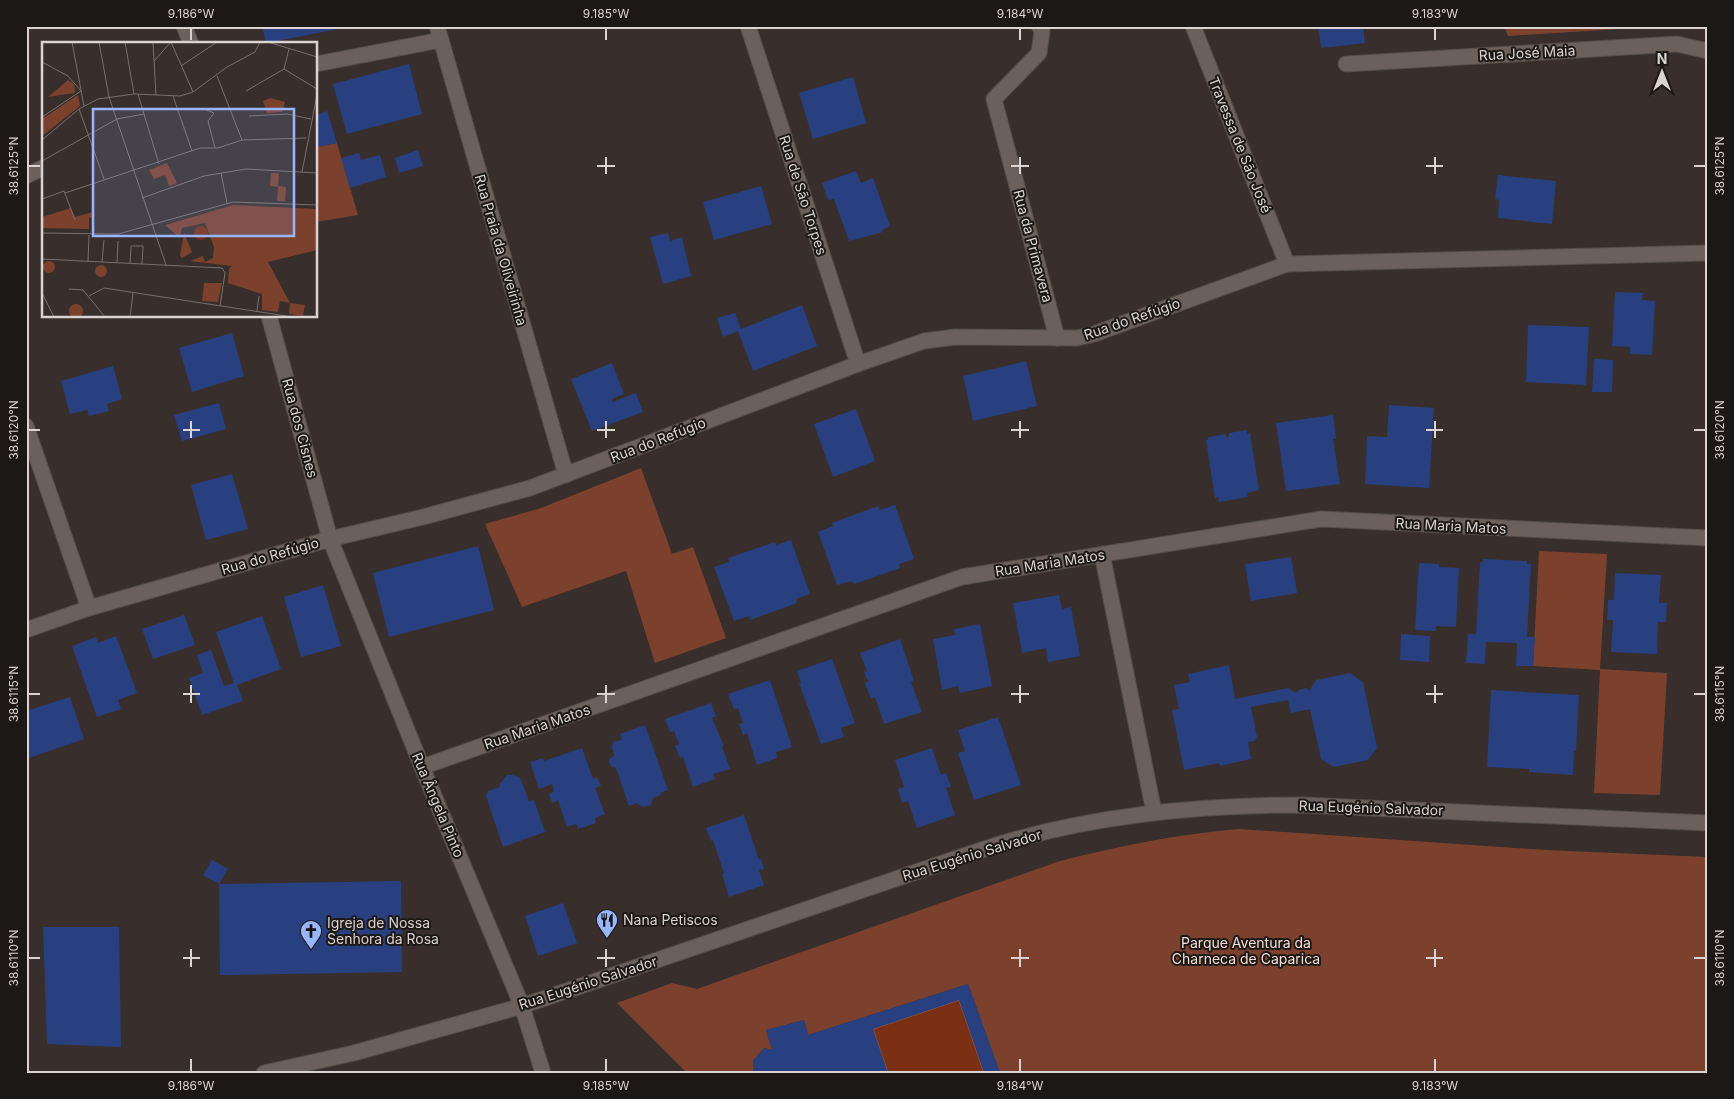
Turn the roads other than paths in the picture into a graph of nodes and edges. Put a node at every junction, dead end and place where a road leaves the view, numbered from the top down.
1 (184, 26) edge
2 (748, 26) edge
3 (1039, 26) edge
4 (1193, 26) edge
5 (439, 33) edge
6 (190, 42) edge
7 (1708, 51) edge
8 (318, 63) edge
9 (1346, 64) dead end
10 (42, 168) edge
11 (26, 176) edge
12 (1708, 253) edge
13 (1287, 264) junction
14 (271, 318) edge
15 (1058, 338) junction
16 (858, 364) junction
17 (26, 426) edge
18 (566, 475) junction
19 (1708, 538) edge
20 (330, 539) junction
21 (1102, 554) junction
22 (90, 608) junction
23 (26, 630) edge
24 (422, 767) junction
25 (1154, 812) junction
26 (1708, 823) edge
27 (522, 1006) junction
28 (264, 1073) edge
29 (543, 1073) edge

1 - 6 street
2 - 16 street, Rua de São Torpes
3 - 15 street, Rua da Primavera
4 - 13 street, Travessa de São José
5 - 8 street
5 - 18 street, Rua Praia da Oliveirinha
7 - 9 street, Rua José Maia
10 - 11 street
12 - 13 street, Rua do Refúgio
13 - 15 street, Rua do Refúgio
14 - 20 street, Rua dos Cisnes
15 - 16 street, Rua do Refúgio
16 - 18 street, Rua do Refúgio
17 - 22 street
18 - 20 street, Rua do Refúgio
19 - 21 street, Rua Maria Matos
20 - 22 street, Rua do Refúgio
20 - 24 street, Rua Ângela Pinto
21 - 24 street, Rua Maria Matos
21 - 25 street
22 - 23 street, Rua do Refúgio
24 - 27 street, Rua Ângela Pinto
25 - 26 street, Rua Eugénio Salvador
25 - 27 street, Rua Eugénio Salvador
27 - 28 street, Rua Eugénio Salvador
27 - 29 street, Rua Ângela Pinto

